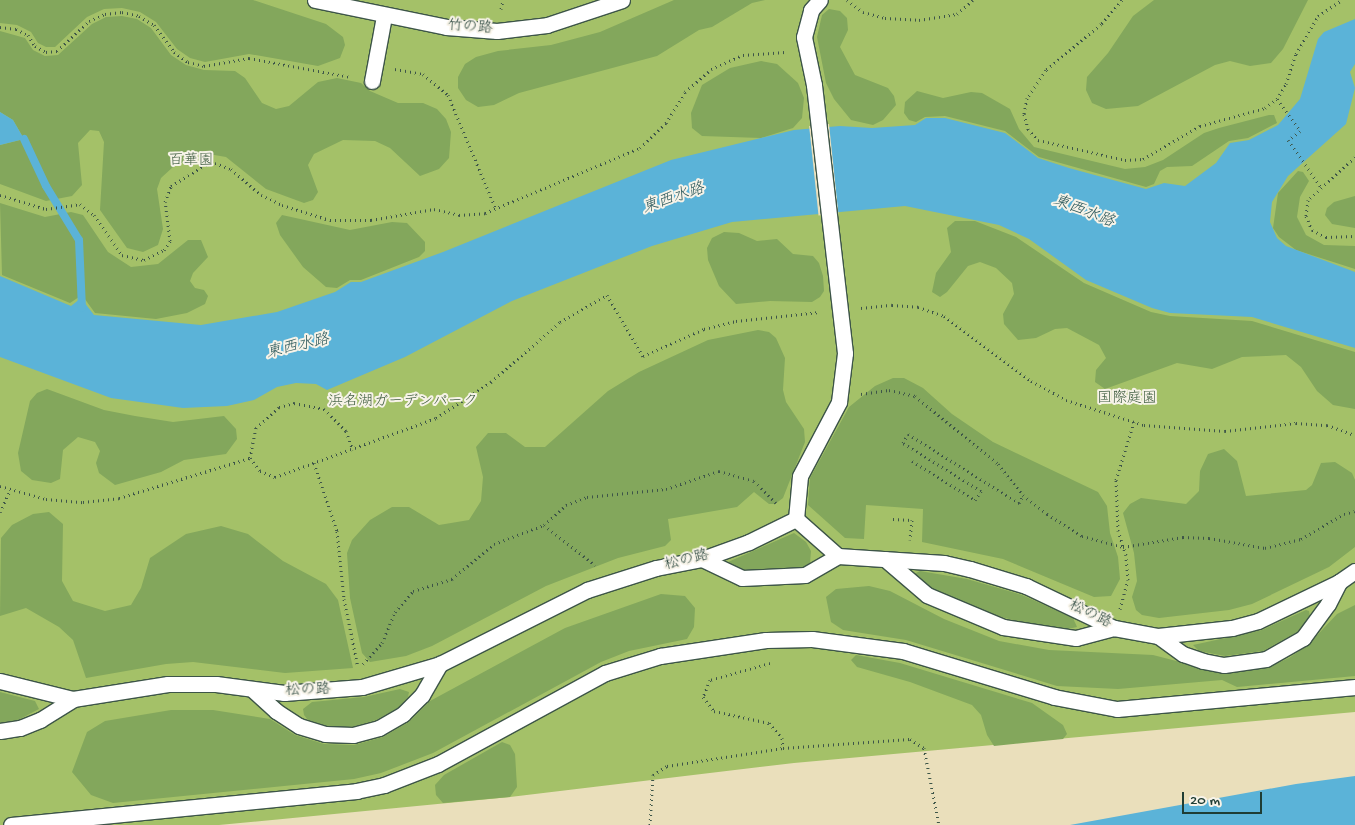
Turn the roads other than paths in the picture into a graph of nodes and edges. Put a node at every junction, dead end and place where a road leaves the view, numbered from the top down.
1 (315, 0) edge
2 (622, 0) edge
3 (820, 0) edge
4 (384, 16) junction
5 (372, 81) road end
6 (796, 519) junction
7 (838, 556) junction
8 (702, 559) junction
9 (885, 559) junction
10 (1355, 571) edge
11 (1339, 582) junction
12 (1114, 628) junction
13 (1158, 636) junction
14 (440, 664) junction
15 (0, 681) edge
16 (1355, 687) edge
17 (254, 690) junction
18 (73, 699) junction
19 (0, 731) edge
20 (12, 825) edge

1 - 4 lane, 竹の路
2 - 4 lane, 竹の路
3 - 6 lane
4 - 5 lane
6 - 7 lane
6 - 8 lane, 松の路
7 - 8 lane
7 - 9 lane, 松の路
8 - 14 lane, 松の路
9 - 12 lane, 松の路
9 - 12 lane
10 - 11 lane, 松の路
11 - 13 lane, 松の路
11 - 13 lane
12 - 13 lane, 松の路
14 - 17 lane, 松の路
14 - 17 lane
15 - 18 lane, 松の路
16 - 20 lane
17 - 18 lane, 松の路
18 - 19 lane

